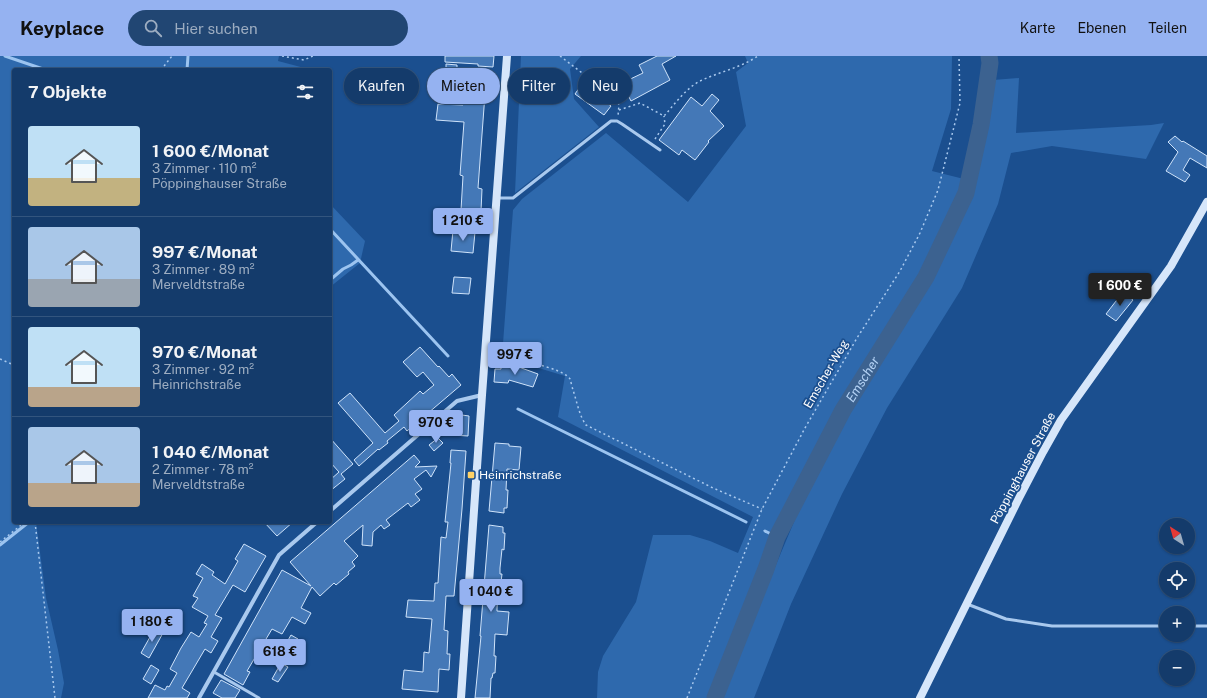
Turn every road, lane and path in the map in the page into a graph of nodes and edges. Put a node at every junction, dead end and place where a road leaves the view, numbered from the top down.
1 (172, 56) edge
2 (282, 56) edge
3 (313, 56) edge
4 (507, 56) edge
5 (560, 56) edge
6 (758, 56) edge
7 (959, 56) edge
8 (163, 68) edge
9 (619, 110) junction
10 (664, 116) junction
11 (617, 122) junction
12 (652, 144) junction
13 (660, 150) dead end
14 (497, 198) junction
15 (1207, 202) edge
16 (486, 354) junction
17 (0, 358) edge
18 (12, 364) edge
19 (482, 395) junction
20 (332, 509) edge
21 (762, 509) junction
22 (22, 524) edge
23 (36, 524) edge
24 (315, 524) edge
25 (0, 542) edge
26 (966, 604) junction
27 (1159, 626) edge
28 (1195, 626) edge
29 (1207, 626) edge
30 (214, 672) junction
31 (56, 698) edge
32 (199, 698) edge
33 (259, 698) edge
34 (461, 698) edge
35 (687, 698) edge
36 (920, 698) edge

1 - 8 path
2 - 3 path
4 - 14 main road
5 - 9 path
6 - 10 path
7 - 21 path, Emscher-Weg
9 - 10 path
9 - 11 path
10 - 12 path
11 - 12 lane
11 - 14 lane
12 - 13 lane
14 - 16 main road
15 - 26 main road, Pöppinghauser Straße
16 - 19 main road
16 - 21 path
17 - 18 path
19 - 20 street
19 - 34 main road
21 - 35 path, Emscher-Weg
22 - 25 path
23 - 31 path
24 - 30 street
26 - 27 lane
26 - 36 main road, Pöppinghauser Straße
28 - 29 lane
30 - 32 street
30 - 33 lane

